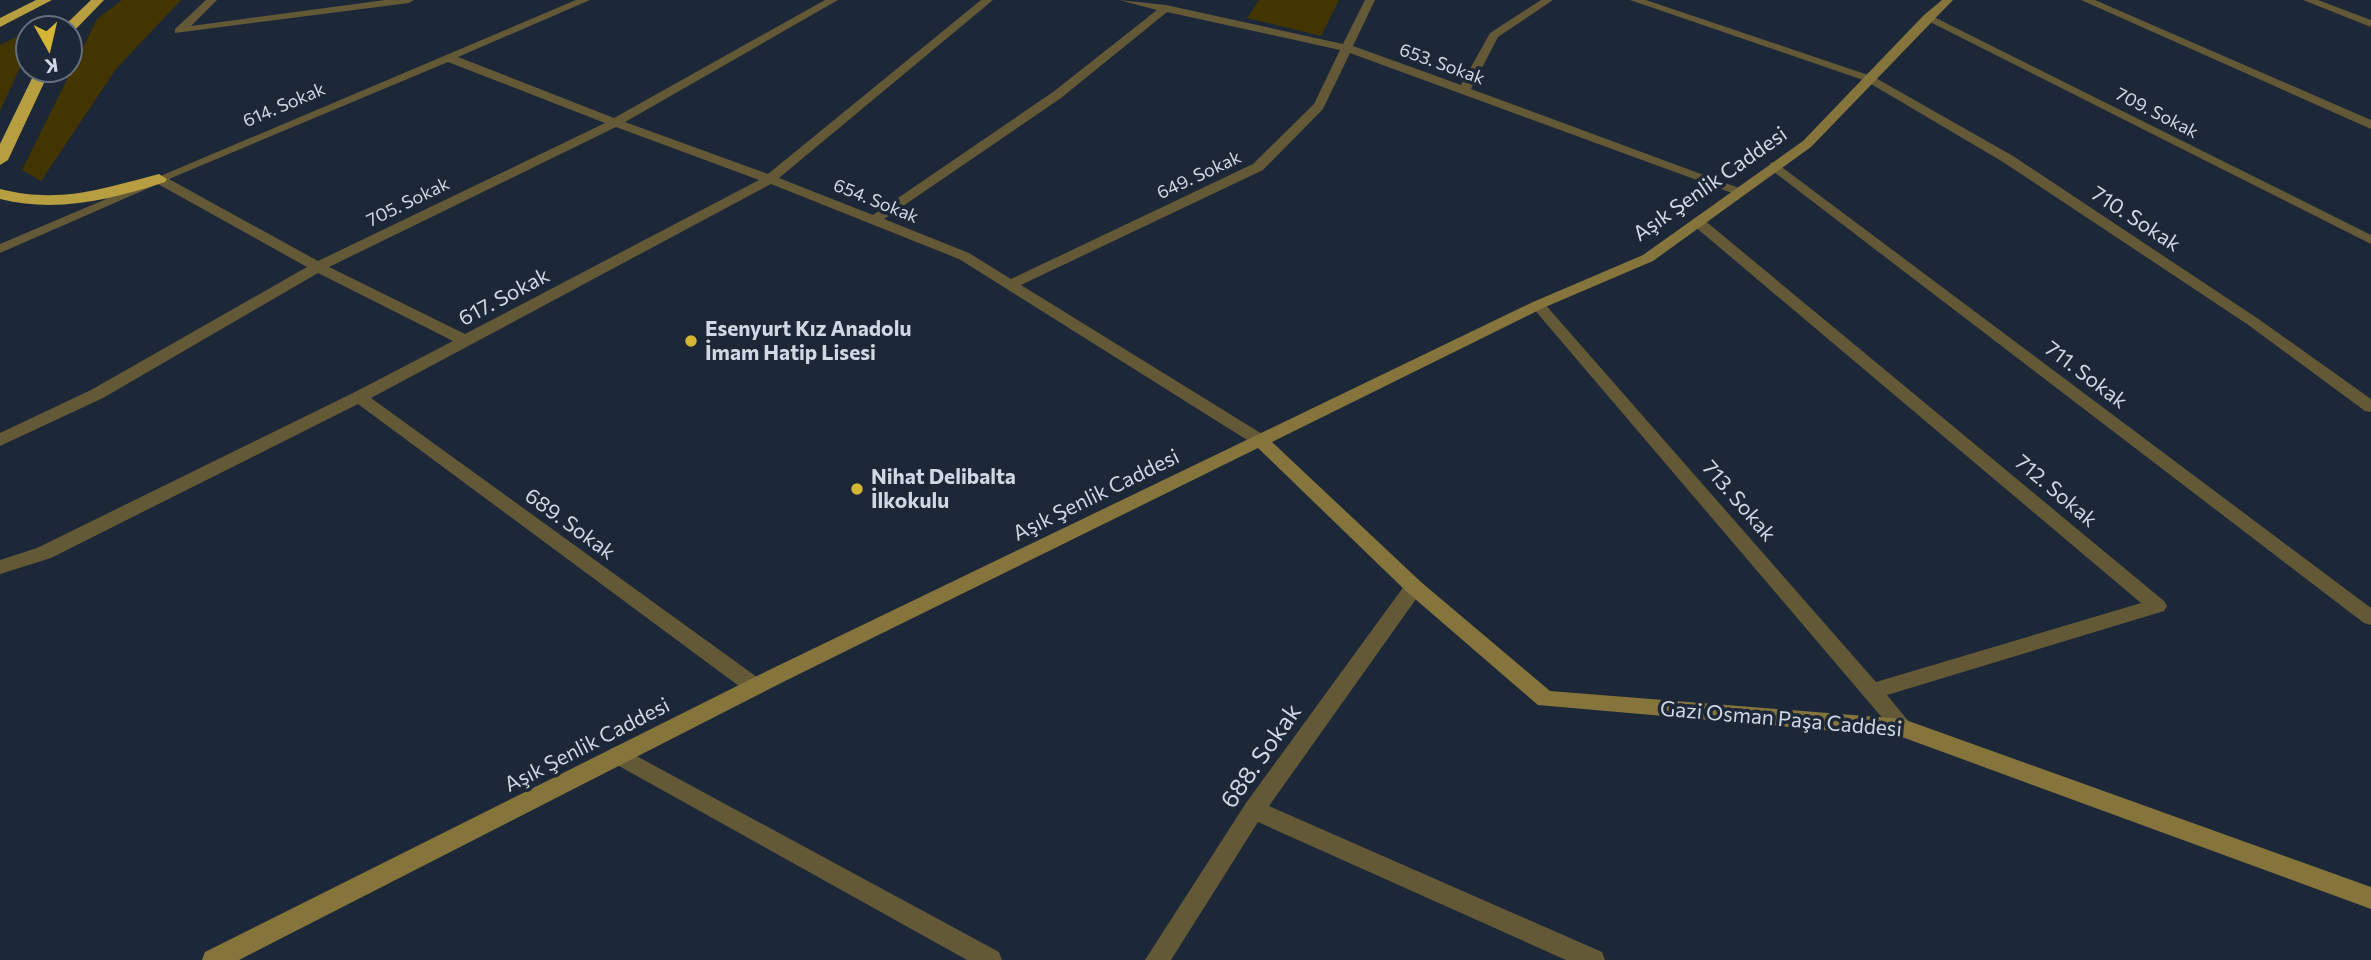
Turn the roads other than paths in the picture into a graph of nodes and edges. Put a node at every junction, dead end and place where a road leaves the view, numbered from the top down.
1 (46, 0) edge
2 (98, 0) edge
3 (212, 0) edge
4 (410, 0) edge
5 (585, 0) edge
6 (832, 0) edge
7 (988, 0) edge
8 (1124, 0) edge
9 (1370, 0) edge
10 (1548, 0) edge
11 (1634, 0) edge
12 (1948, 0) edge
13 (2086, 0) edge
14 (2308, 0) edge
15 (1166, 8) junction
16 (84, 14) edge
17 (1928, 17) junction
18 (0, 23) edge
19 (2371, 24) edge
20 (1348, 48) junction
21 (447, 57) junction
22 (1870, 79) junction
23 (36, 84) edge
24 (1464, 90) junction
25 (615, 123) junction
26 (2371, 125) edge
27 (0, 160) edge
28 (1776, 166) junction
29 (159, 179) junction
30 (770, 179) junction
31 (1740, 191) junction
32 (0, 194) edge
33 (873, 221) junction
34 (1698, 222) junction
35 (2371, 240) edge
36 (0, 249) edge
37 (318, 267) junction
38 (1010, 285) junction
39 (1538, 305) junction
40 (466, 341) junction
41 (359, 397) junction
42 (2371, 407) edge
43 (0, 440) edge
44 (1261, 441) junction
45 (0, 567) edge
46 (1414, 587) junction
47 (2371, 618) edge
48 (754, 686) junction
49 (1874, 691) junction
50 (1903, 728) junction
51 (618, 755) junction
52 (1254, 810) junction
53 (2371, 898) edge
54 (214, 960) edge
55 (990, 960) edge
56 (1157, 960) edge
57 (1593, 960) edge

1 - 18 highway
2 - 16 highway
3 - 4 street
5 - 21 street, 614. Sokak
6 - 25 street, 705. Sokak
7 - 30 street, 617. Sokak
8 - 15 street, 653. Sokak
9 - 20 street, 649. Sokak
10 - 24 street
11 - 22 street, 710. Sokak
12 - 17 street, Aşık Şenlik Caddesi
13 - 26 street
14 - 19 street
15 - 20 street, 653. Sokak
15 - 33 street
17 - 22 street, Aşık Şenlik Caddesi
17 - 35 street, 709. Sokak
20 - 24 street, 653. Sokak
20 - 38 street, 649. Sokak
21 - 25 street, 654. Sokak
21 - 29 street, 614. Sokak
22 - 28 street, Aşık Şenlik Caddesi
22 - 42 street, 710. Sokak
23 - 27 highway
24 - 31 street, 653. Sokak
25 - 30 street, 654. Sokak
25 - 37 street, 705. Sokak
28 - 31 street, Aşık Şenlik Caddesi
28 - 47 street, 711. Sokak
29 - 32 highway
29 - 36 street, 614. Sokak
29 - 37 street
30 - 33 street, 654. Sokak
30 - 40 street, 617. Sokak
31 - 34 street, Aşık Şenlik Caddesi
33 - 38 street, 654. Sokak
34 - 39 street, Aşık Şenlik Caddesi
34 - 49 street, 712. Sokak
37 - 40 street
37 - 43 street, 705. Sokak
38 - 44 street, 654. Sokak
39 - 44 street, Aşık Şenlik Caddesi
39 - 49 street, 713. Sokak
40 - 41 street, 617. Sokak
41 - 45 street, 617. Sokak
41 - 48 street, 689. Sokak
44 - 46 street, Gazi Osman Paşa Caddesi
44 - 48 street, Aşık Şenlik Caddesi
46 - 50 street, Gazi Osman Paşa Caddesi
46 - 52 street, 688. Sokak
48 - 51 street, Aşık Şenlik Caddesi
49 - 50 street, 713. Sokak
50 - 53 street, Gazi Osman Paşa Caddesi
51 - 54 street, Aşık Şenlik Caddesi
51 - 55 street
52 - 56 street, 688. Sokak
52 - 57 street

